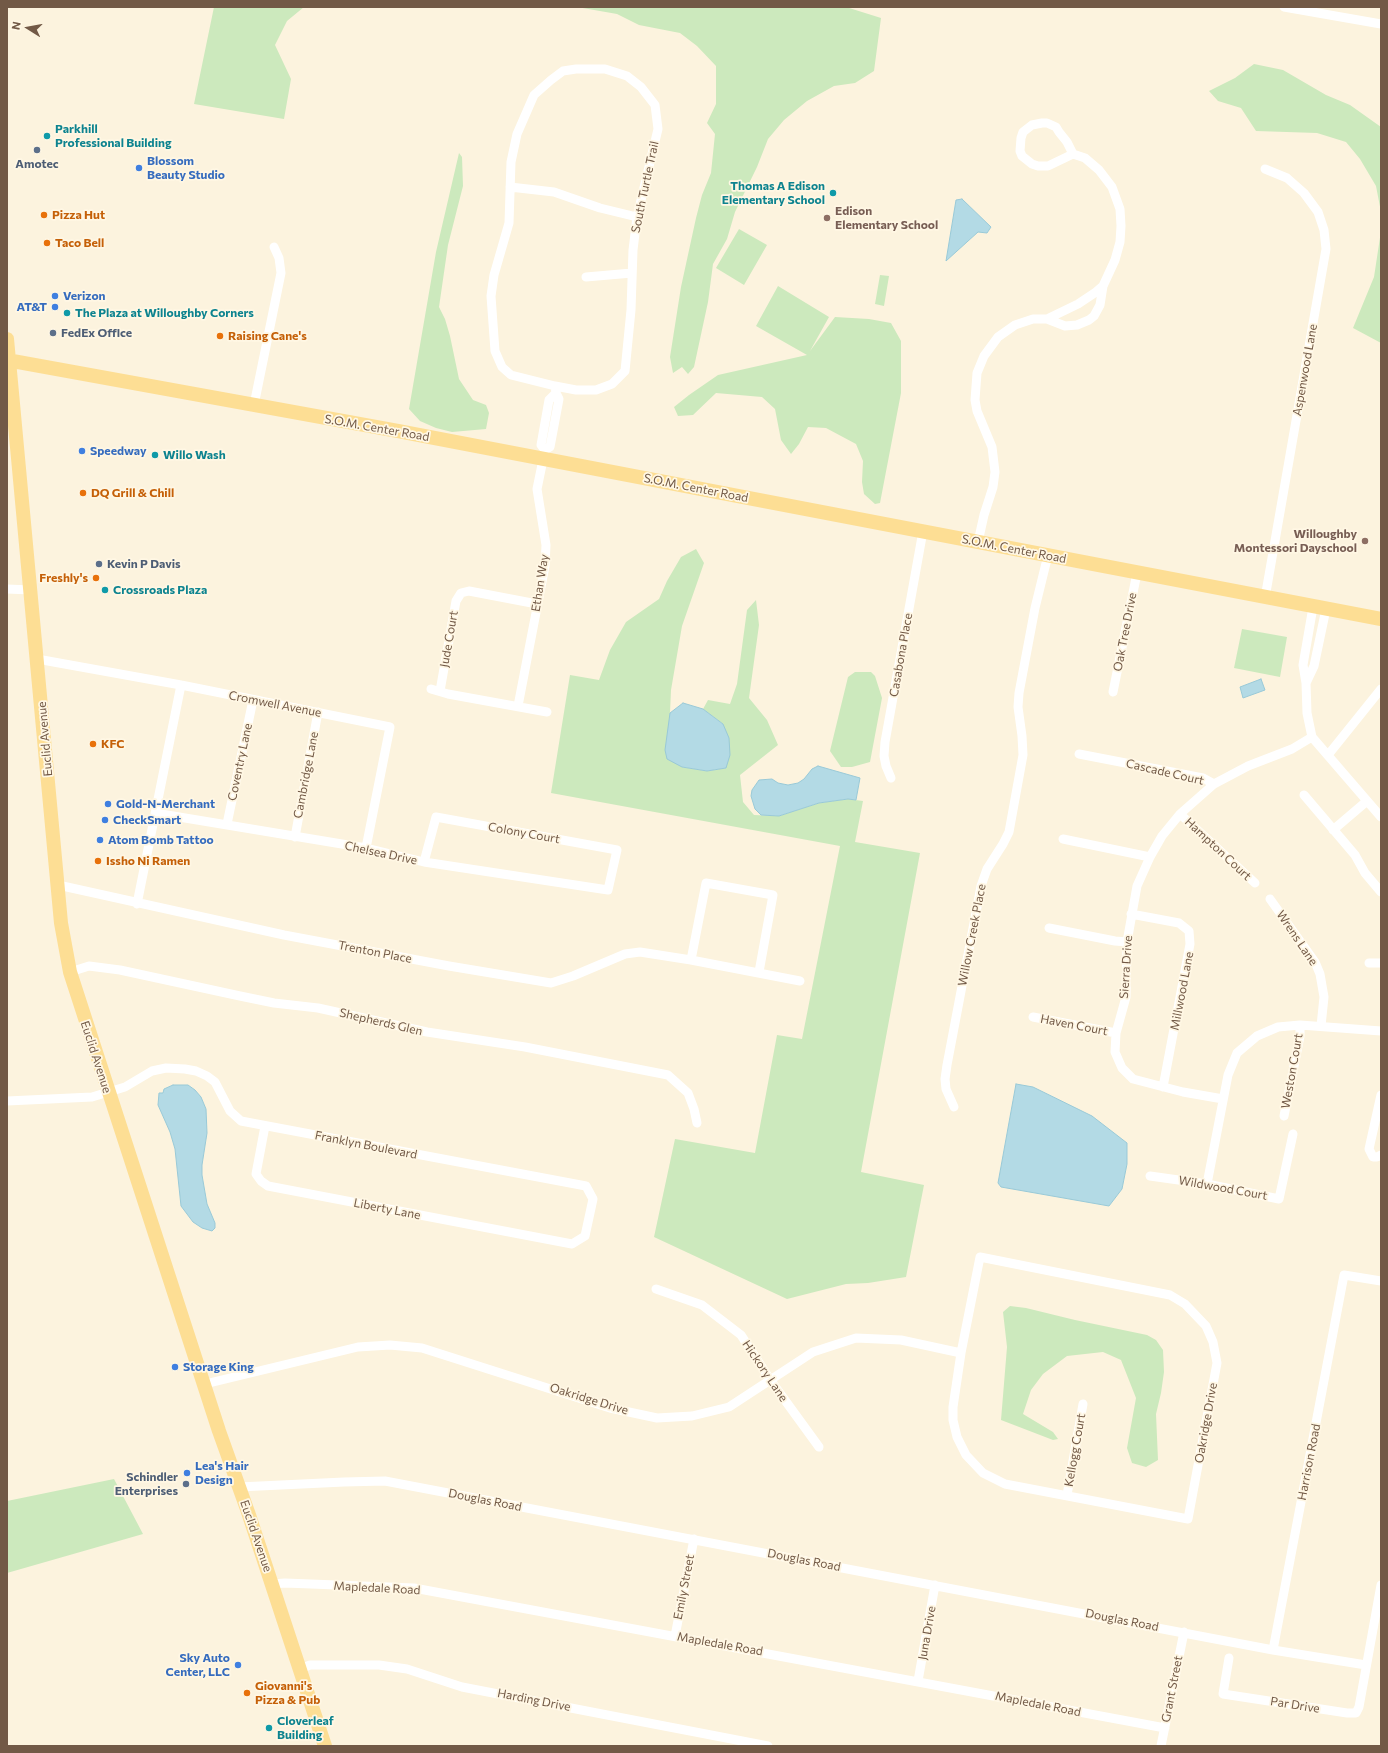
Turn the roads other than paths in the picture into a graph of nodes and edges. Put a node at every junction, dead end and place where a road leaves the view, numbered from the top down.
1 (1284, 7) edge
2 (1381, 24) edge
3 (1073, 154) junction
4 (1265, 169) dead end
5 (510, 187) junction
6 (637, 217) junction
7 (274, 248) dead end
8 (632, 273) junction
9 (586, 277) dead end
10 (1103, 286) junction
11 (1047, 319) junction
12 (7, 339) edge
13 (8, 361) edge
14 (556, 389) junction
15 (254, 405) junction
16 (544, 455) junction
17 (923, 532) junction
18 (978, 542) junction
19 (1048, 555) junction
20 (1138, 573) junction
21 (7, 589) edge
22 (31, 590) junction
23 (1265, 598) junction
24 (537, 604) junction
25 (1320, 608) junction
26 (1381, 619) edge
27 (37, 659) junction
28 (1306, 683) junction
29 (181, 685) junction
30 (1381, 689) edge
31 (1113, 692) dead end
32 (253, 700) junction
33 (518, 706) junction
34 (318, 712) junction
35 (547, 712) dead end
36 (1312, 737) junction
37 (1079, 754) dead end
38 (1328, 755) junction
39 (891, 778) dead end
40 (1214, 784) junction
41 (1304, 795) dead end
42 (1367, 801) junction
43 (155, 813) junction
44 (1180, 814) junction
45 (1381, 817) edge
46 (227, 824) junction
47 (1333, 830) junction
48 (295, 837) junction
49 (1063, 839) dead end
50 (366, 848) junction
51 (1150, 857) junction
52 (424, 862) junction
53 (1256, 884) dead end
54 (58, 886) junction
55 (608, 890) joint
56 (1381, 892) edge
57 (1270, 899) dead end
58 (137, 904) junction
59 (1131, 914) junction
60 (1049, 928) dead end
61 (1127, 942) junction
62 (691, 960) junction
63 (1369, 963) dead end
64 (1381, 963) edge
65 (70, 972) junction
66 (759, 972) junction
67 (800, 981) dead end
68 (1033, 1017) dead end
69 (1300, 1025) junction
70 (1321, 1026) junction
71 (1381, 1031) edge
72 (1116, 1034) junction
73 (1163, 1087) junction
74 (108, 1093) junction
75 (1381, 1094) edge
76 (1223, 1099) junction
77 (7, 1101) edge
78 (954, 1107) dead end
79 (1284, 1116) dead end
80 (697, 1123) dead end
81 (265, 1126) junction
82 (1293, 1134) dead end
83 (1381, 1155) edge
84 (1150, 1176) dead end
85 (1207, 1184) junction
86 (572, 1244) joint
87 (1381, 1281) edge
88 (656, 1289) dead end
89 (961, 1352) junction
90 (771, 1380) junction
91 (205, 1384) junction
92 (1083, 1404) dead end
93 (819, 1448) dead end
94 (239, 1487) junction
95 (1067, 1495) junction
96 (694, 1539) junction
97 (272, 1584) junction
98 (935, 1585) junction
99 (1381, 1585) edge
100 (1184, 1632) junction
101 (675, 1636) junction
102 (1273, 1650) junction
103 (1229, 1658) dead end
104 (1366, 1665) junction
105 (300, 1669) junction
106 (918, 1681) junction
107 (1165, 1728) junction
108 (325, 1746) edge
109 (768, 1746) edge
110 (1161, 1746) edge

1 - 2 street
3 - 3 street
3 - 10 street
4 - 23 street, Aspenwood Lane
5 - 6 street
5 - 6 street, South Turtle Trail
5 - 14 street, South Turtle Trail
6 - 8 street, South Turtle Trail
7 - 15 street
8 - 9 street
8 - 14 street, South Turtle Trail
10 - 11 street
10 - 11 street
11 - 18 street
12 - 13 main road, Euclid Avenue
13 - 15 main road, S.O.M. Center Road
13 - 22 main road, Euclid Avenue
14 - 16 street, Ethan Way
15 - 16 main road, S.O.M. Center Road
16 - 17 main road, S.O.M. Center Road
16 - 24 street, Ethan Way
17 - 18 main road, S.O.M. Center Road
17 - 39 street, Casabona Place
18 - 19 main road, S.O.M. Center Road
19 - 20 main road, S.O.M. Center Road
19 - 78 street, Willow Creek Place
20 - 23 main road, S.O.M. Center Road
20 - 31 street, Oak Tree Drive
21 - 22 street
22 - 27 main road, Euclid Avenue
23 - 25 main road, S.O.M. Center Road
24 - 33 street, Ethan Way
24 - 33 street, Jude Court
25 - 26 main road, S.O.M. Center Road
25 - 28 street
25 - 28 street
27 - 29 street, Cromwell Avenue
27 - 54 main road, Euclid Avenue
28 - 36 street
29 - 32 street, Cromwell Avenue
29 - 43 street
30 - 38 street
32 - 34 street, Cromwell Avenue
32 - 46 street, Coventry Lane
33 - 35 street
34 - 48 street, Cambridge Lane
34 - 50 street, Cromwell Avenue
36 - 38 street
36 - 40 street, Cascade Court
37 - 40 street, Cascade Court
38 - 42 street
40 - 44 street, Sierra Drive
41 - 47 street
42 - 45 street
42 - 47 street
43 - 46 street, Chelsea Drive
43 - 58 street
44 - 51 street, Sierra Drive
44 - 53 street, Hampton Court
46 - 48 street, Chelsea Drive
47 - 56 street
48 - 50 street, Chelsea Drive
49 - 51 street
50 - 52 street, Chelsea Drive
51 - 59 street, Sierra Drive
52 - 55 street, Chelsea Drive
52 - 55 street, Colony Court
54 - 58 street, Trenton Place
54 - 65 main road, Euclid Avenue
57 - 70 street, Wrens Lane
58 - 62 street, Trenton Place
59 - 61 street, Sierra Drive
59 - 73 street, Millwood Lane
60 - 61 street
61 - 72 street, Sierra Drive
62 - 66 street, Trenton Place
62 - 66 street
63 - 64 street
65 - 74 main road, Euclid Avenue
65 - 80 street, Shepherds Glen
66 - 67 street, Trenton Place
68 - 72 street, Haven Court
69 - 70 street
69 - 76 street
69 - 79 street, Weston Court
70 - 71 street
72 - 73 street, Sierra Drive
73 - 76 street, Sierra Drive
74 - 77 street, Franklyn Boulevard
74 - 81 street, Franklyn Boulevard
74 - 91 main road, Euclid Avenue
75 - 83 street
76 - 85 street
81 - 86 street, Liberty Lane
81 - 86 street, Franklyn Boulevard
82 - 85 street, Wildwood Court
84 - 85 street, Wildwood Court
87 - 102 street, Harrison Road
88 - 90 street, Hickory Lane
89 - 90 street, Oakridge Drive
89 - 95 street, Oakridge Drive
89 - 95 street, Oakridge Drive
90 - 91 street, Oakridge Drive
90 - 93 street, Hickory Lane
91 - 94 main road, Euclid Avenue
92 - 95 street, Kellogg Court
94 - 96 street, Douglas Road
94 - 97 main road, Euclid Avenue
96 - 98 street, Douglas Road
96 - 101 street, Emily Street
97 - 101 street, Mapledale Road
97 - 105 main road, Euclid Avenue
98 - 100 street, Douglas Road
98 - 106 street, Juna Drive
99 - 104 street
100 - 102 street, Douglas Road
100 - 107 street, Grant Street
101 - 106 street, Mapledale Road
102 - 104 street, Douglas Road
103 - 104 street, Par Drive
105 - 108 main road, Euclid Avenue
105 - 109 street, Harding Drive
106 - 107 street, Mapledale Road
107 - 110 street, Grant Street

